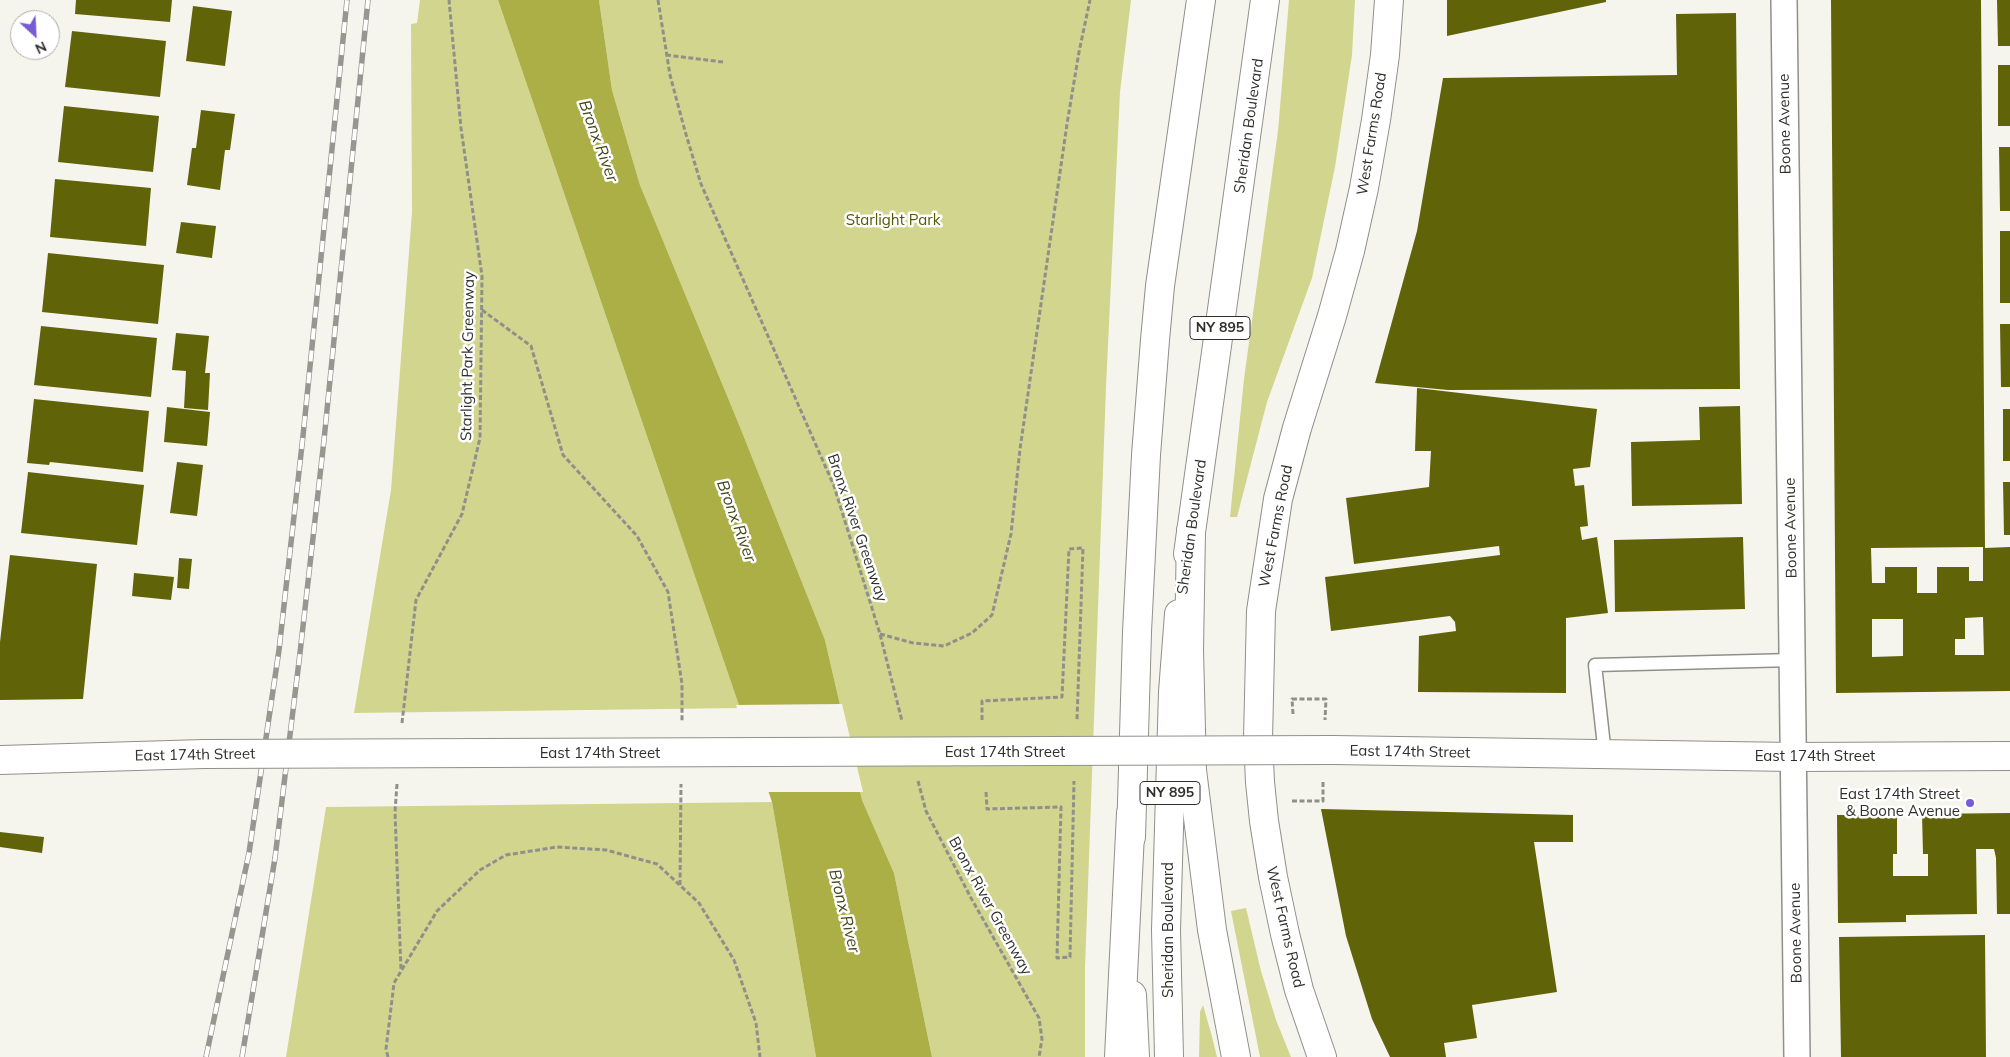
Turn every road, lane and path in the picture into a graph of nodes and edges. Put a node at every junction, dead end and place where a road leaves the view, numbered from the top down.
1 (450, 0) edge
2 (658, 0) edge
3 (1090, 0) edge
4 (1201, 0) edge
5 (1266, 0) edge
6 (1389, 0) edge
7 (1784, 0) edge
8 (666, 55) junction
9 (723, 62) dead end
10 (482, 310) junction
11 (1191, 531) junction
12 (880, 634) junction
13 (1793, 660) junction
14 (1326, 699) dead end
15 (1293, 714) dead end
16 (982, 721) dead end
17 (682, 723) dead end
18 (1077, 725) dead end
19 (402, 726) dead end
20 (903, 726) dead end
21 (1605, 755) junction
22 (2010, 756) edge
23 (1794, 757) junction
24 (0, 760) edge
25 (1074, 778) dead end
26 (917, 779) dead end
27 (681, 780) dead end
28 (397, 783) dead end
29 (986, 792) dead end
30 (1291, 801) dead end
31 (1323, 801) dead end
32 (1131, 813) junction
33 (680, 886) junction
34 (401, 970) junction
35 (388, 1057) edge
36 (760, 1057) edge
37 (1039, 1057) edge
38 (1119, 1057) edge
39 (1135, 1057) edge
40 (1169, 1057) edge
41 (1236, 1057) edge
42 (1322, 1057) edge
43 (1797, 1057) edge

1 - 10 path, Starlight Park Greenway
2 - 8 path, Bronx River Greenway
3 - 12 path
4 - 32 main road, NY 895
5 - 11 main road, Sheridan Boulevard / NY 895
6 - 42 main road, West Farms Road
7 - 13 street, Boone Avenue
8 - 9 path
8 - 12 path, Bronx River Greenway
10 - 17 path
10 - 19 path, Starlight Park Greenway
11 - 40 main road, Sheridan Boulevard / NY 895
11 - 41 main road
12 - 20 path, Bronx River Greenway
13 - 21 lane
13 - 23 street, Boone Avenue
14 - 15 path
16 - 18 path
21 - 23 main road, East 174th Street
21 - 24 main road, East 174th Street, bridge
22 - 23 main road, East 174th Street
23 - 43 street, Boone Avenue
25 - 29 path
26 - 37 path, Bronx River Greenway
27 - 33 path
28 - 34 path
30 - 31 path
32 - 38 main road
32 - 39 main road, NY 895
33 - 34 path
33 - 36 path
34 - 35 path

